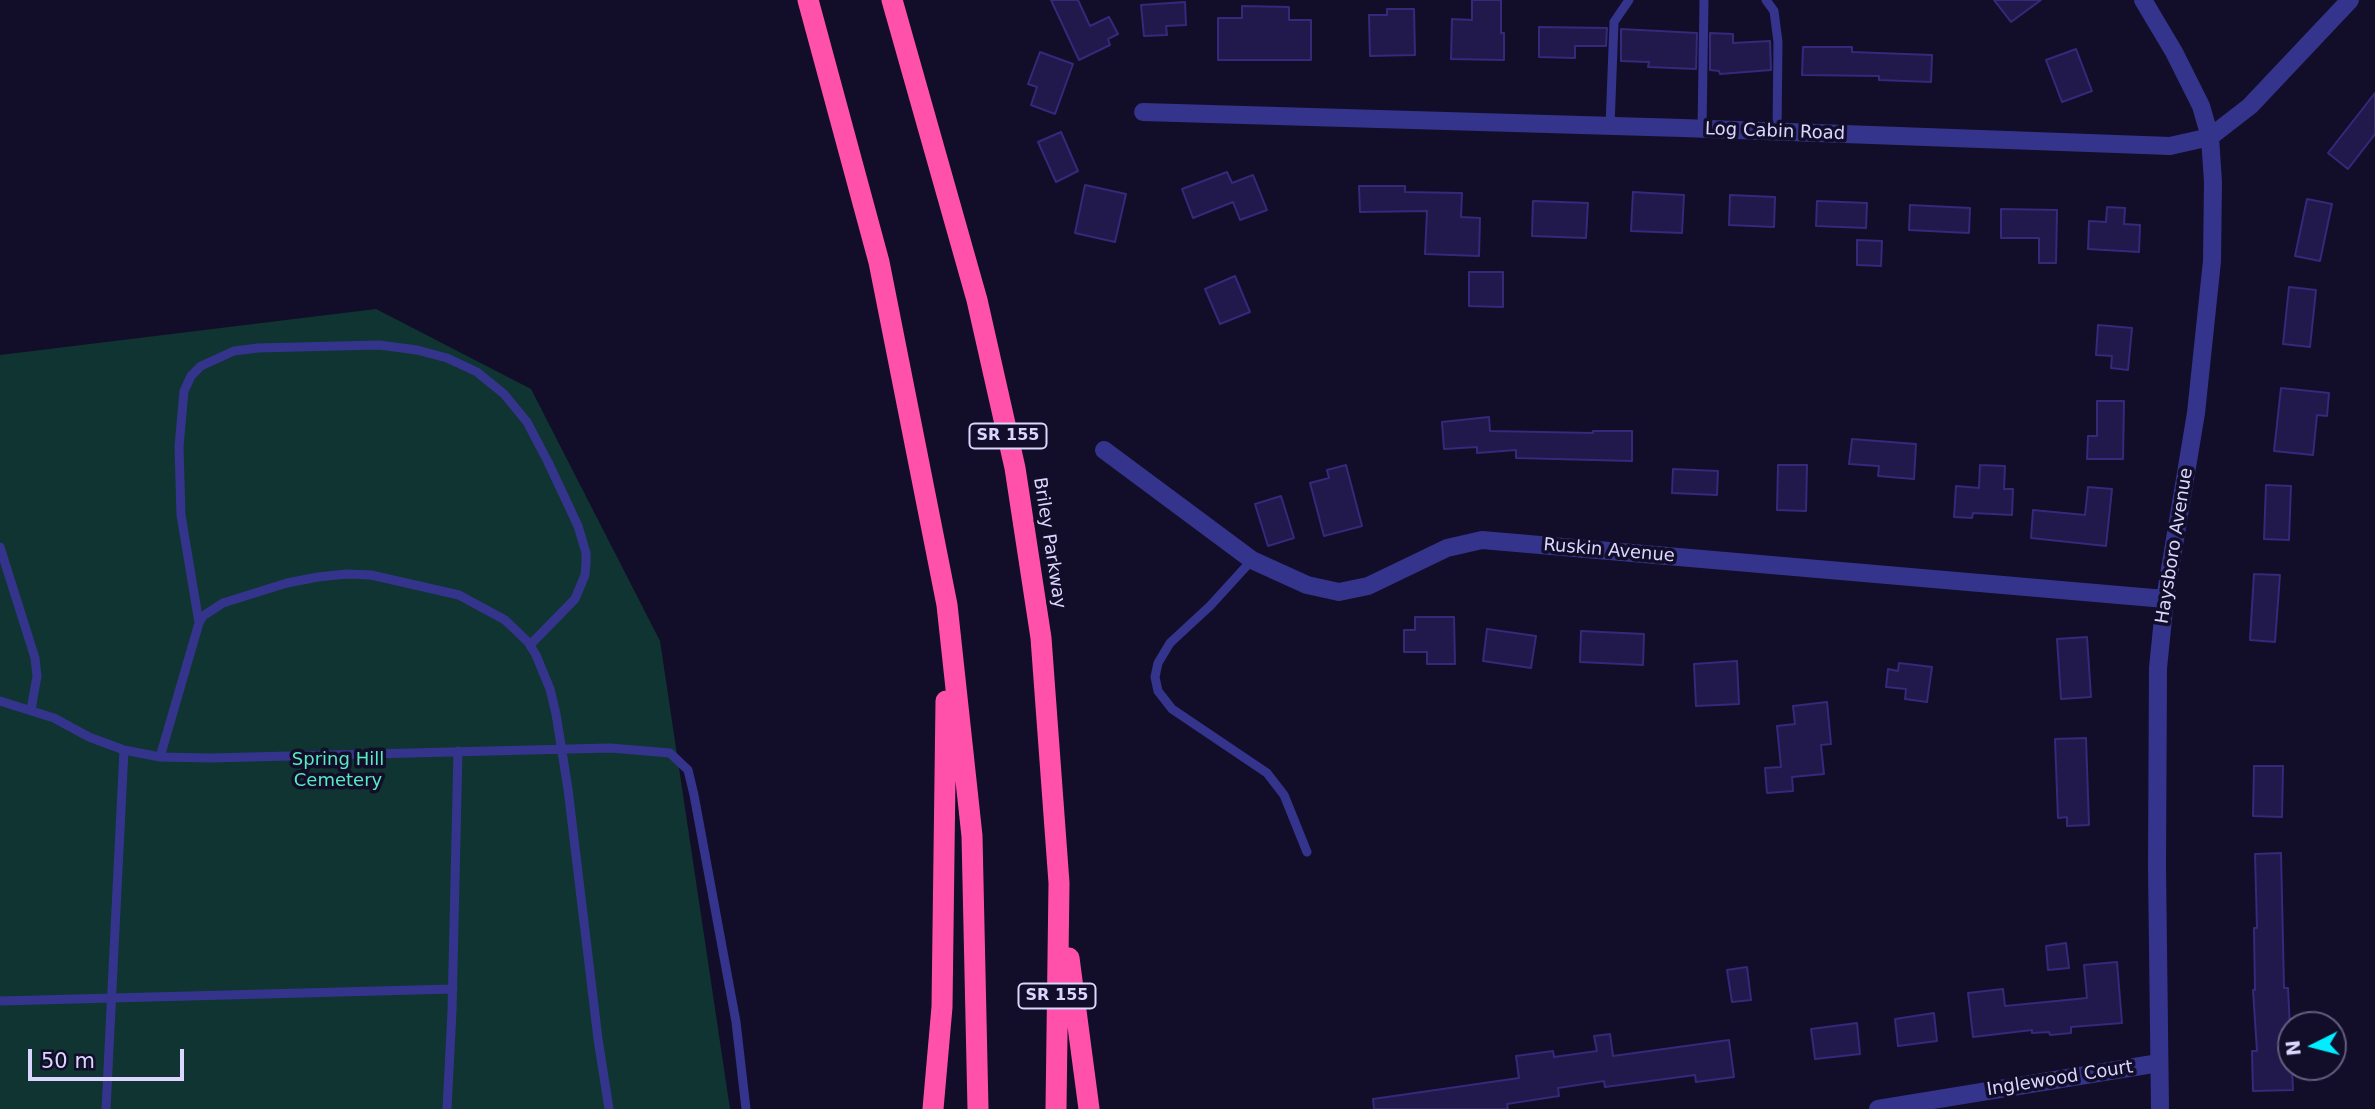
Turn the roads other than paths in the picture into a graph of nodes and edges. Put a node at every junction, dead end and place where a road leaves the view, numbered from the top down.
1 (808, 0) edge
2 (892, 0) edge
3 (1629, 0) edge
4 (1704, 0) edge
5 (1766, 0) edge
6 (2143, 0) edge
7 (2350, 0) edge
8 (1143, 112) dead end
9 (1610, 126) junction
10 (1702, 129) junction
11 (1777, 132) junction
12 (2210, 137) junction
13 (1104, 450) dead end
14 (0, 547) edge
15 (1252, 560) junction
16 (2165, 599) junction
17 (947, 605) junction
18 (199, 623) junction
19 (530, 645) junction
20 (0, 701) edge
21 (31, 710) junction
22 (561, 749) junction
23 (124, 750) junction
24 (458, 751) junction
25 (160, 757) junction
26 (1307, 852) dead end
27 (1059, 883) junction
28 (453, 989) junction
29 (110, 997) junction
30 (0, 1001) edge
31 (2159, 1063) junction
32 (106, 1109) edge
33 (447, 1109) edge
34 (609, 1109) edge
35 (746, 1109) edge
36 (933, 1109) edge
37 (978, 1109) edge
38 (1056, 1109) edge
39 (1088, 1109) edge
40 (1878, 1109) edge
41 (2160, 1109) edge

1 - 17 highway
2 - 27 highway, Briley Parkway / SR 155
3 - 9 lane
4 - 10 lane
5 - 11 lane
6 - 12 street, Haysboro Avenue
7 - 12 street, Log Cabin Road
8 - 9 street, Log Cabin Road
9 - 10 street, Log Cabin Road
10 - 11 street, Log Cabin Road
11 - 12 street, Log Cabin Road
12 - 16 street, Haysboro Avenue
13 - 15 street, Ruskin Avenue
14 - 21 lane
15 - 16 street, Ruskin Avenue
15 - 26 lane
16 - 31 street, Haysboro Avenue
17 - 36 highway
17 - 37 highway
18 - 19 lane
18 - 19 lane
18 - 25 lane
19 - 22 lane
20 - 21 lane
21 - 23 lane
22 - 24 lane
22 - 34 lane
22 - 35 lane
23 - 25 lane
23 - 29 lane
24 - 25 lane
24 - 28 lane
27 - 38 highway, Briley Parkway / SR 155
27 - 39 highway
28 - 29 lane
28 - 33 lane
29 - 30 lane
29 - 32 lane
31 - 40 street, Inglewood Court
31 - 41 street, Haysboro Avenue

